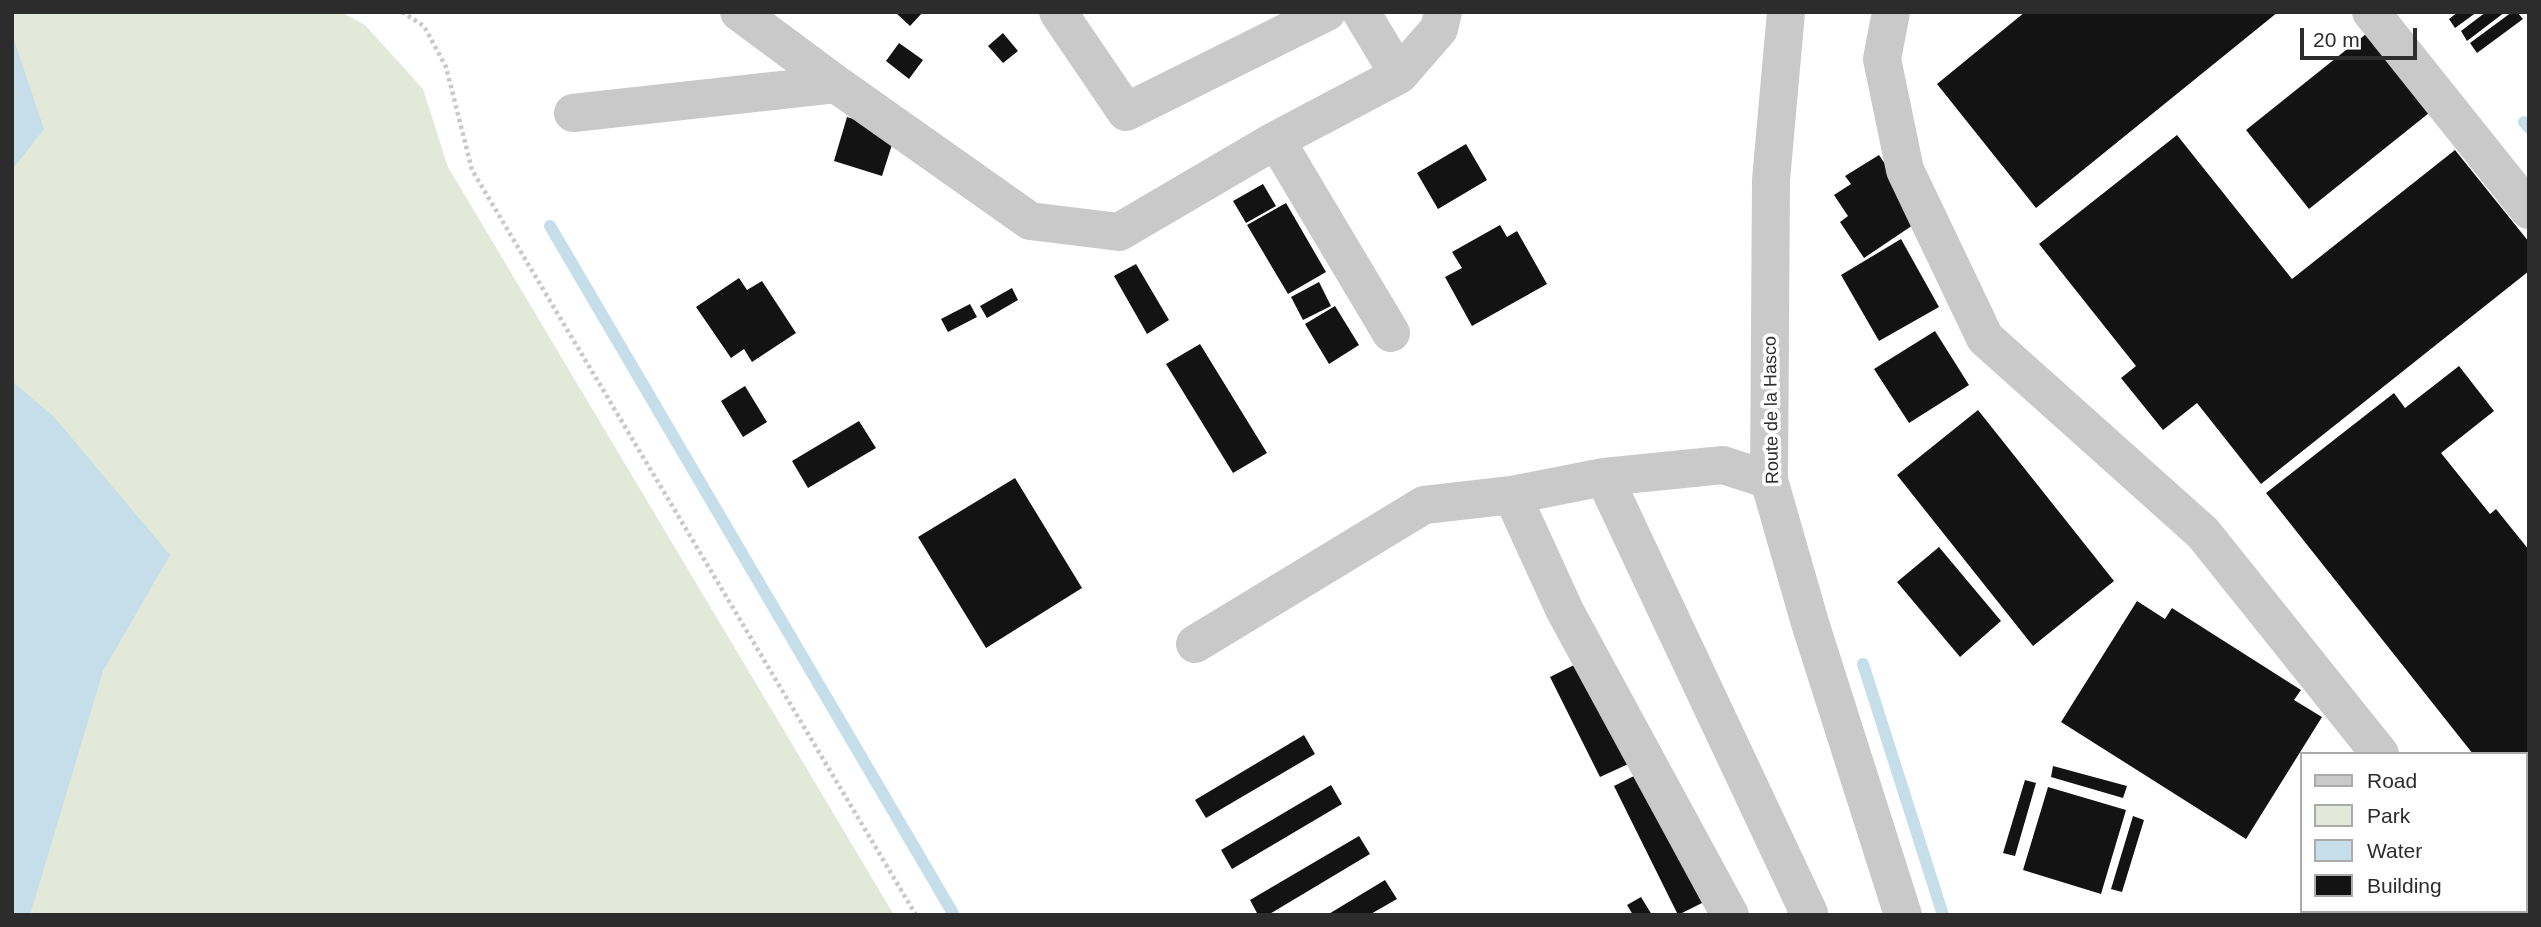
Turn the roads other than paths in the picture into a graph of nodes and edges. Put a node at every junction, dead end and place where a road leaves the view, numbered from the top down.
1 (738, 12) edge
2 (1058, 12) edge
3 (1327, 12) edge
4 (1361, 12) edge
5 (1443, 12) edge
6 (1891, 12) edge
7 (2371, 12) edge
8 (1776, 17) edge
9 (1399, 75) junction
10 (836, 84) junction
11 (573, 113) dead end
12 (1276, 140) junction
13 (2529, 210) edge
14 (1391, 333) dead end
15 (1604, 477) junction
16 (1769, 480) junction
17 (1512, 495) junction
18 (1195, 644) dead end
19 (2378, 752) edge
20 (1730, 915) edge
21 (1806, 915) edge
22 (1903, 915) edge

1 - 10 lane
2 - 3 lane
4 - 9 lane
5 - 9 lane
6 - 19 lane
7 - 13 lane
8 - 16 lane, Route de la Hasco
9 - 12 lane
10 - 11 lane
10 - 12 lane
12 - 14 lane
15 - 16 lane
15 - 17 lane
15 - 21 lane
16 - 22 lane, Route de la Hasco
17 - 18 lane
17 - 20 lane

